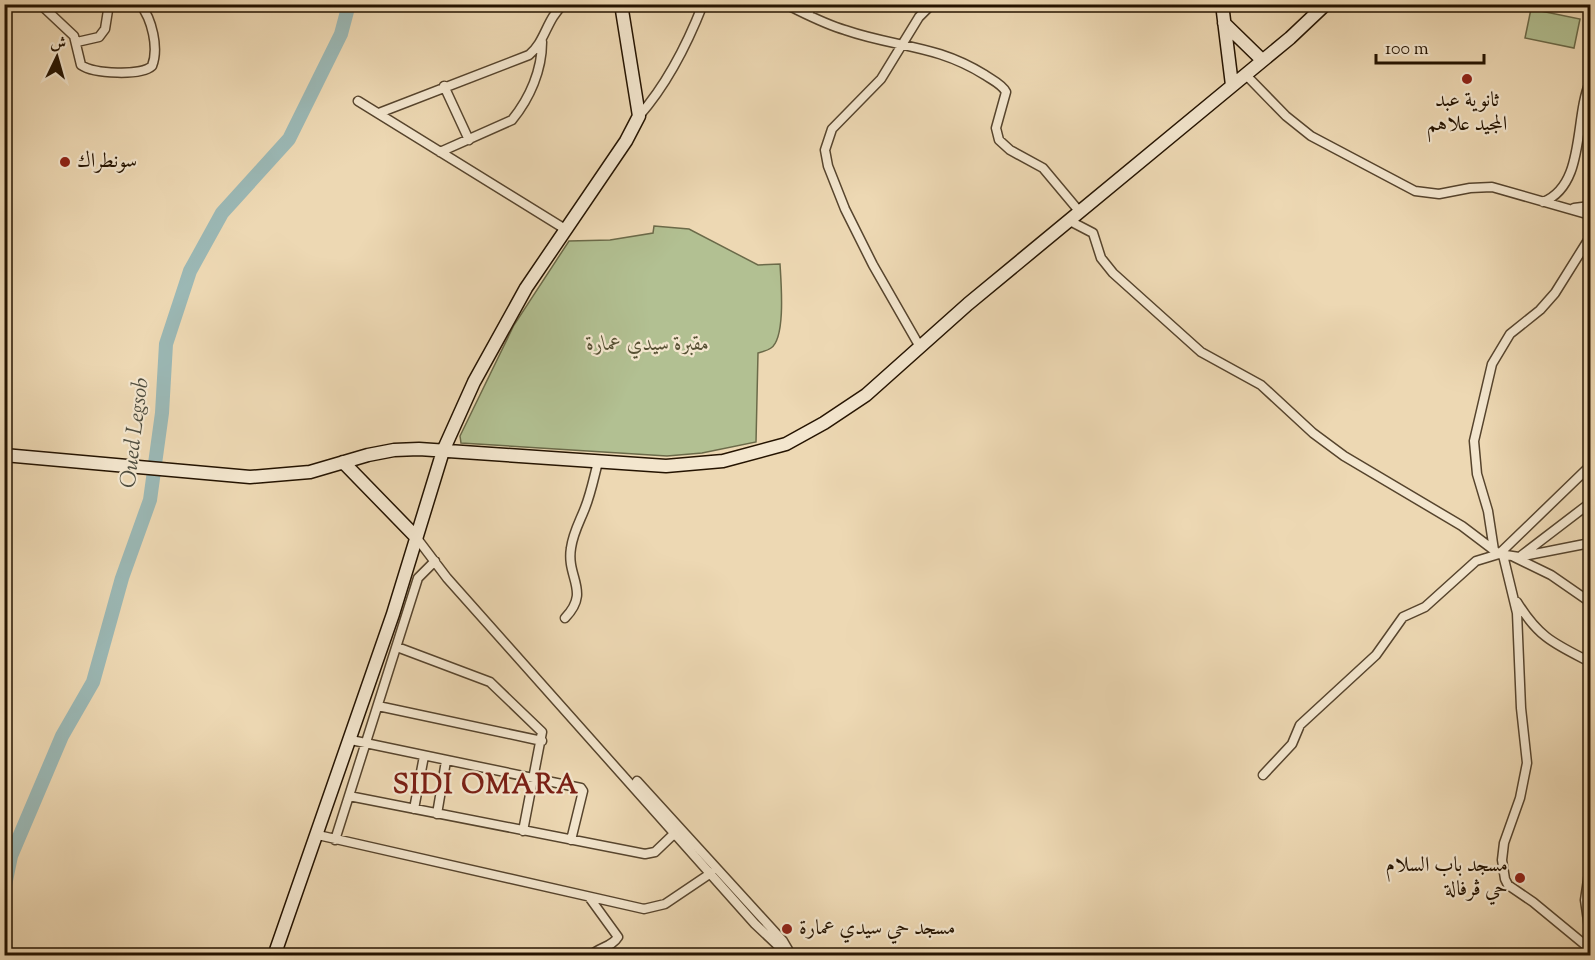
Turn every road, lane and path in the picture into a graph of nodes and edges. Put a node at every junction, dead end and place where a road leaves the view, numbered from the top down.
1 (40, 4) edge
2 (109, 4) edge
3 (140, 4) edge
4 (564, 4) edge
5 (621, 4) edge
6 (703, 4) edge
7 (785, 4) edge
8 (812, 4) edge
9 (932, 4) edge
10 (1222, 4) edge
11 (1326, 4) edge
12 (50, 9) edge
13 (808, 15) junction
14 (1224, 23) junction
15 (77, 42) junction
16 (542, 42) junction
17 (902, 45) junction
18 (1262, 60) junction
19 (1245, 74) junction
20 (1590, 82) edge
21 (1232, 85) junction
22 (444, 86) junction
23 (358, 101) dead end
24 (379, 113) junction
25 (639, 116) junction
26 (469, 140) junction
27 (440, 152) junction
28 (1543, 202) junction
29 (1590, 206) edge
30 (1564, 208) junction
31 (1079, 211) junction
32 (1590, 215) edge
33 (1068, 220) junction
34 (564, 230) junction
35 (1590, 237) edge
36 (920, 347) junction
37 (443, 451) junction
38 (4, 455) edge
39 (343, 462) junction
40 (598, 462) junction
41 (1590, 465) edge
42 (1590, 503) edge
43 (416, 537) junction
44 (1590, 543) edge
45 (1505, 554) junction
46 (435, 561) junction
47 (406, 571) junction
48 (418, 578) junction
49 (1512, 594) junction
50 (1590, 602) edge
51 (393, 614) junction
52 (406, 618) junction
53 (565, 618) dead end
54 (397, 648) junction
55 (1590, 662) edge
56 (378, 706) junction
57 (351, 740) junction
58 (542, 741) junction
59 (366, 744) junction
60 (424, 756) junction
61 (446, 761) junction
62 (1263, 775) dead end
63 (533, 778) junction
64 (349, 796) junction
65 (414, 809) junction
66 (437, 814) junction
67 (523, 831) junction
68 (677, 831) junction
69 (318, 835) junction
70 (335, 840) junction
71 (571, 840) junction
72 (1590, 866) edge
73 (711, 873) junction
74 (588, 897) junction
75 (1566, 927) junction
76 (1590, 935) edge
77 (1590, 949) edge
78 (274, 956) edge
79 (590, 956) edge
80 (791, 956) edge

1 - 12 street
2 - 15 street
3 - 15 street
4 - 16 street
5 - 25 main road
6 - 25 street
7 - 13 street
8 - 13 street
9 - 17 street
10 - 14 main road
11 - 18 main road
12 - 15 street
13 - 17 street
14 - 18 main road
14 - 21 main road
16 - 22 street
16 - 26 street
17 - 31 street
17 - 36 street
18 - 19 main road
19 - 21 main road
19 - 28 street
20 - 28 street
21 - 31 main road
22 - 24 street
22 - 26 street
23 - 24 street
24 - 27 street
25 - 34 main road
26 - 27 street
27 - 34 street
28 - 30 street
29 - 30 street
30 - 32 street
31 - 33 main road
33 - 36 main road
33 - 45 street
34 - 37 main road
35 - 45 street
36 - 40 main road
37 - 39 main road
37 - 40 main road
37 - 43 main road
38 - 39 main road
39 - 43 main road
40 - 53 street
41 - 45 street
42 - 45 street
43 - 46 street
43 - 47 main road
44 - 45 street
45 - 49 street
45 - 50 street
45 - 62 street
46 - 48 street
46 - 68 street
47 - 48 street
47 - 51 main road
48 - 52 street
49 - 55 street
49 - 75 street
51 - 52 street
51 - 57 main road
52 - 54 street
54 - 56 street
54 - 58 street
56 - 58 street
56 - 59 street
57 - 59 street
57 - 69 main road
58 - 63 street
59 - 60 street
59 - 64 street
60 - 61 street
60 - 65 street
61 - 63 street
61 - 66 street
63 - 67 street
63 - 71 street
64 - 65 street
64 - 70 street
65 - 66 street
66 - 67 street
67 - 71 street
68 - 71 street
68 - 73 street
68 - 80 street
69 - 70 street
69 - 78 main road
70 - 74 street
72 - 76 street
73 - 74 street
73 - 80 street
74 - 79 street
75 - 76 street
75 - 77 street

